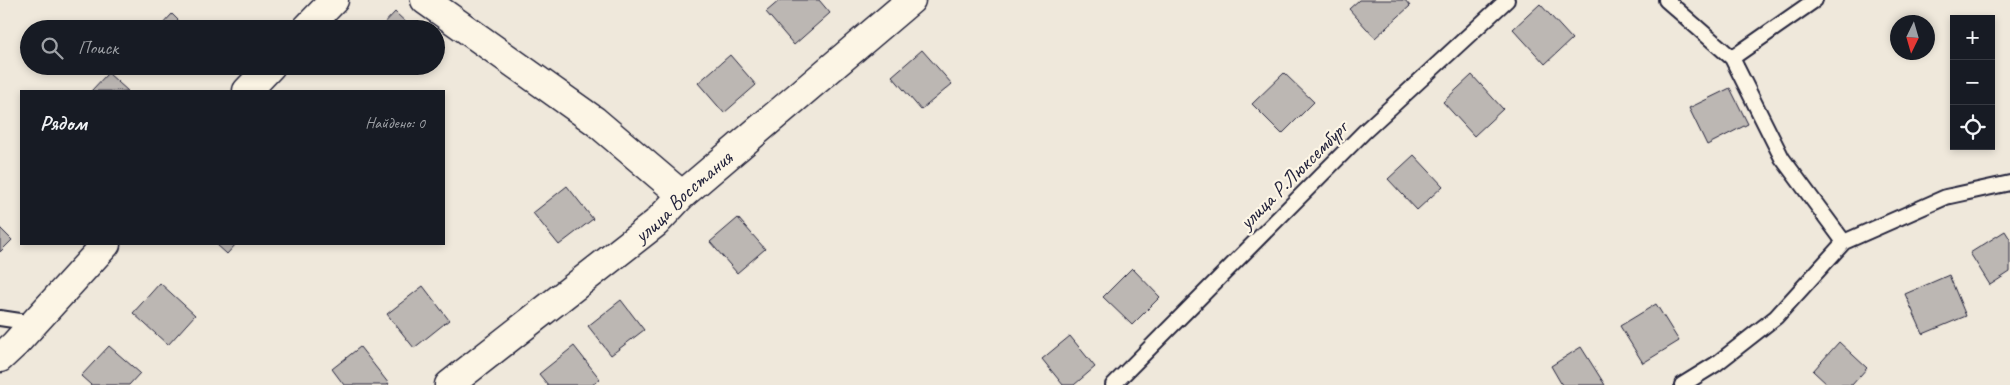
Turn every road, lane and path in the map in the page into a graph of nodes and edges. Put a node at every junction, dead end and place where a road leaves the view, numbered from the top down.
1 (334, 0) edge
2 (425, 0) edge
3 (911, 0) edge
4 (1507, 0) edge
5 (1666, 0) edge
6 (1815, 0) edge
7 (315, 20) edge
8 (1732, 58) junction
9 (262, 75) edge
10 (248, 90) edge
11 (2010, 183) edge
12 (682, 195) junction
13 (1844, 242) junction
14 (105, 245) edge
15 (0, 318) edge
16 (33, 324) junction
17 (0, 358) edge
18 (449, 385) edge
19 (1113, 385) edge
20 (1682, 385) edge

1 - 7 street
2 - 12 street
3 - 12 street, улица Восстания
4 - 19 lane, улица Р.Люксембург
5 - 8 lane
6 - 8 lane
8 - 13 lane
9 - 10 street
11 - 13 lane
12 - 18 street, улица Восстания
13 - 20 lane
14 - 16 street
15 - 16 lane
16 - 17 street

